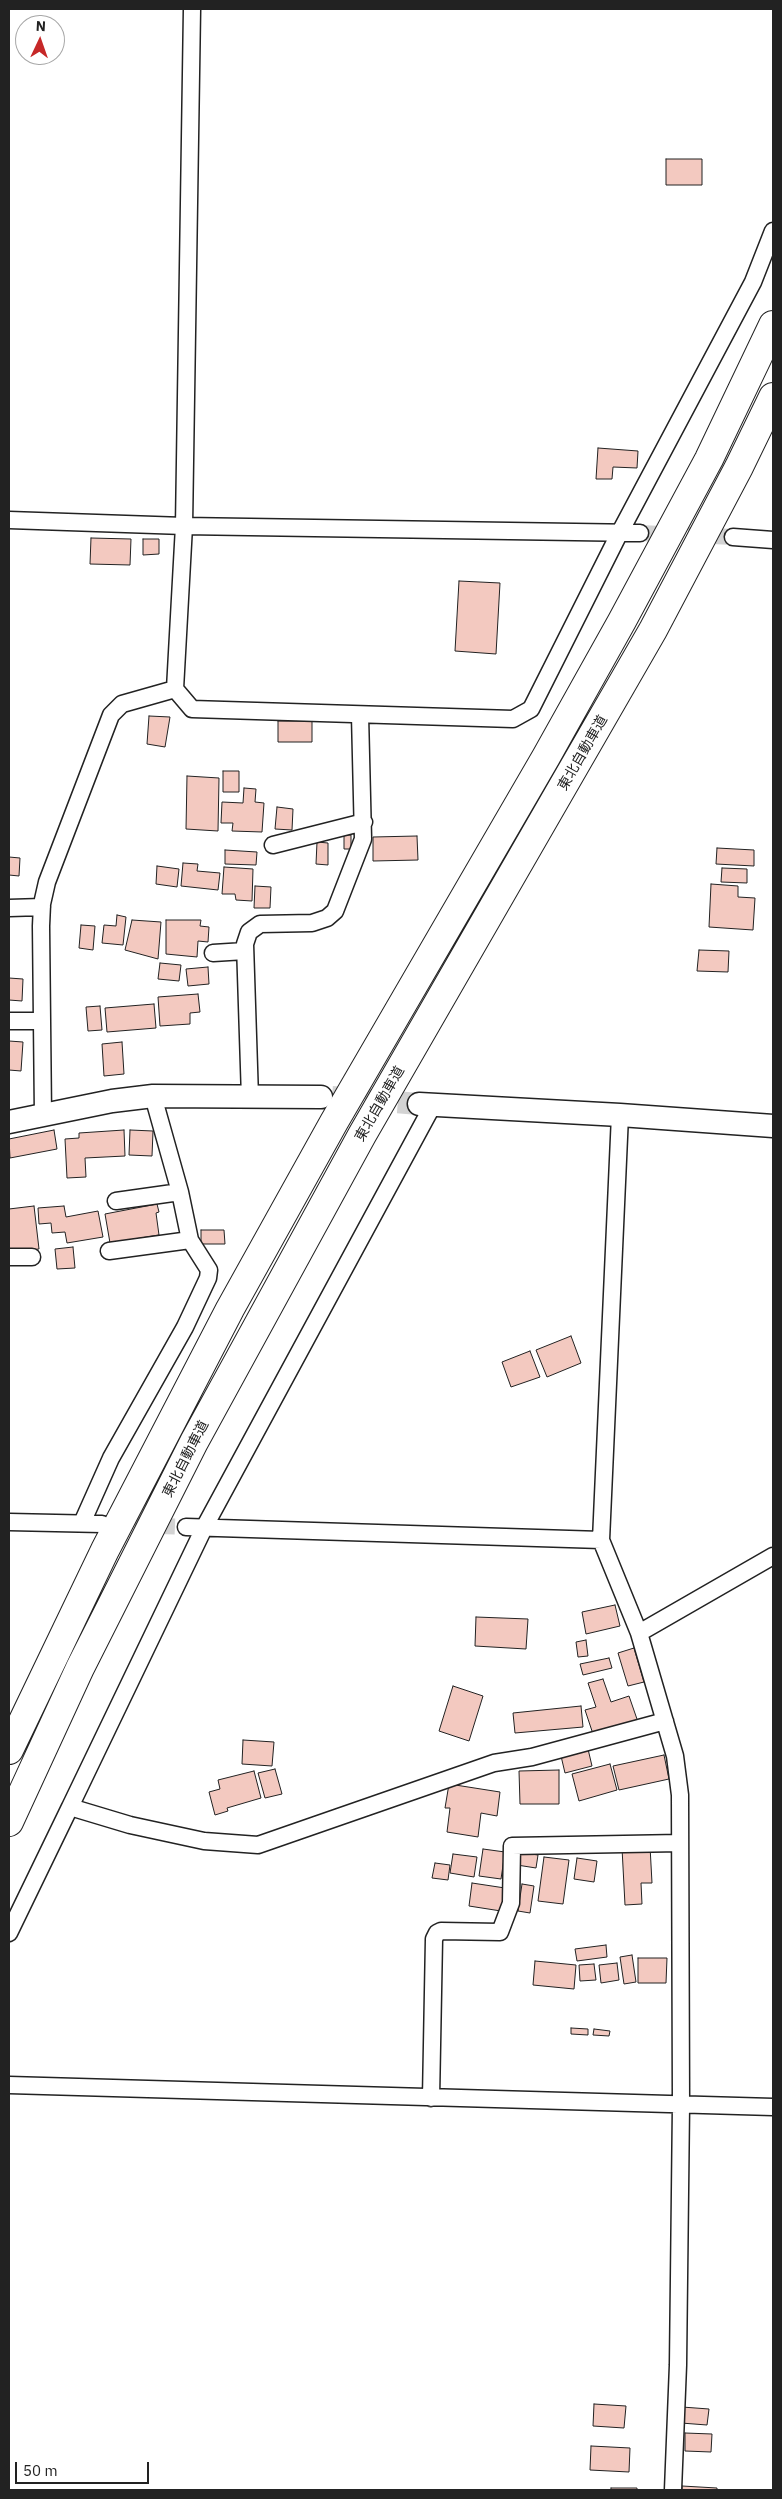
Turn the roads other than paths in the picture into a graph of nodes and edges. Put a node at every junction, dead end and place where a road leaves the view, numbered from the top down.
1 (192, 9) edge
2 (773, 231) edge
3 (773, 325) edge
4 (773, 396) edge
5 (9, 520) edge
6 (184, 526) junction
7 (640, 533) tunnel mouth
8 (619, 534) junction
9 (733, 537) tunnel mouth
10 (773, 540) edge
11 (176, 689) junction
12 (360, 715) junction
13 (364, 822) junction
14 (273, 845) dead end
15 (42, 907) junction
16 (9, 908) edge
17 (245, 951) junction
18 (213, 953) dead end
19 (9, 1021) edge
20 (42, 1021) junction
21 (153, 1096) junction
22 (321, 1097) tunnel mouth
23 (250, 1098) junction
24 (426, 1105) joint
25 (620, 1115) junction
26 (43, 1116) junction
27 (9, 1122) edge
28 (773, 1126) edge
29 (180, 1192) junction
30 (116, 1201) dead end
31 (190, 1240) junction
32 (109, 1251) dead end
33 (9, 1257) edge
34 (32, 1257) dead end
35 (9, 1522) edge
36 (82, 1523) junction
37 (102, 1524) tunnel mouth
38 (205, 1526) junction
39 (186, 1527) tunnel mouth
40 (601, 1540) junction
41 (773, 1556) edge
42 (639, 1633) junction
43 (665, 1721) junction
44 (9, 1750) edge
45 (70, 1806) junction
46 (9, 1822) edge
47 (680, 1843) junction
48 (9, 1933) edge
49 (9, 2085) edge
50 (431, 2098) junction
51 (681, 2105) junction
52 (773, 2108) edge
53 (673, 2490) edge

1 - 6 street
2 - 8 street
3 - 44 highway
4 - 46 highway, 東北自動車道
5 - 6 street
6 - 8 street
6 - 11 street
7 - 8 street
8 - 12 street
9 - 10 street
11 - 12 street
11 - 15 street
12 - 13 street
13 - 14 street
13 - 17 street
15 - 16 street
15 - 20 street
17 - 18 street
17 - 23 street
19 - 20 street
20 - 26 street
21 - 23 street
21 - 26 street
21 - 29 street
22 - 23 street
24 - 25 street
24 - 38 street
25 - 28 street
25 - 40 street
26 - 27 street
29 - 30 street
29 - 31 street
31 - 32 street
31 - 36 street
33 - 34 street
35 - 36 street
36 - 37 street
38 - 39 street
38 - 40 street
38 - 45 street
40 - 42 street
41 - 42 street
42 - 43 street
43 - 45 street
43 - 47 street
45 - 48 street
47 - 50 street
47 - 51 street
49 - 50 street
50 - 51 street
51 - 52 street
51 - 53 street

